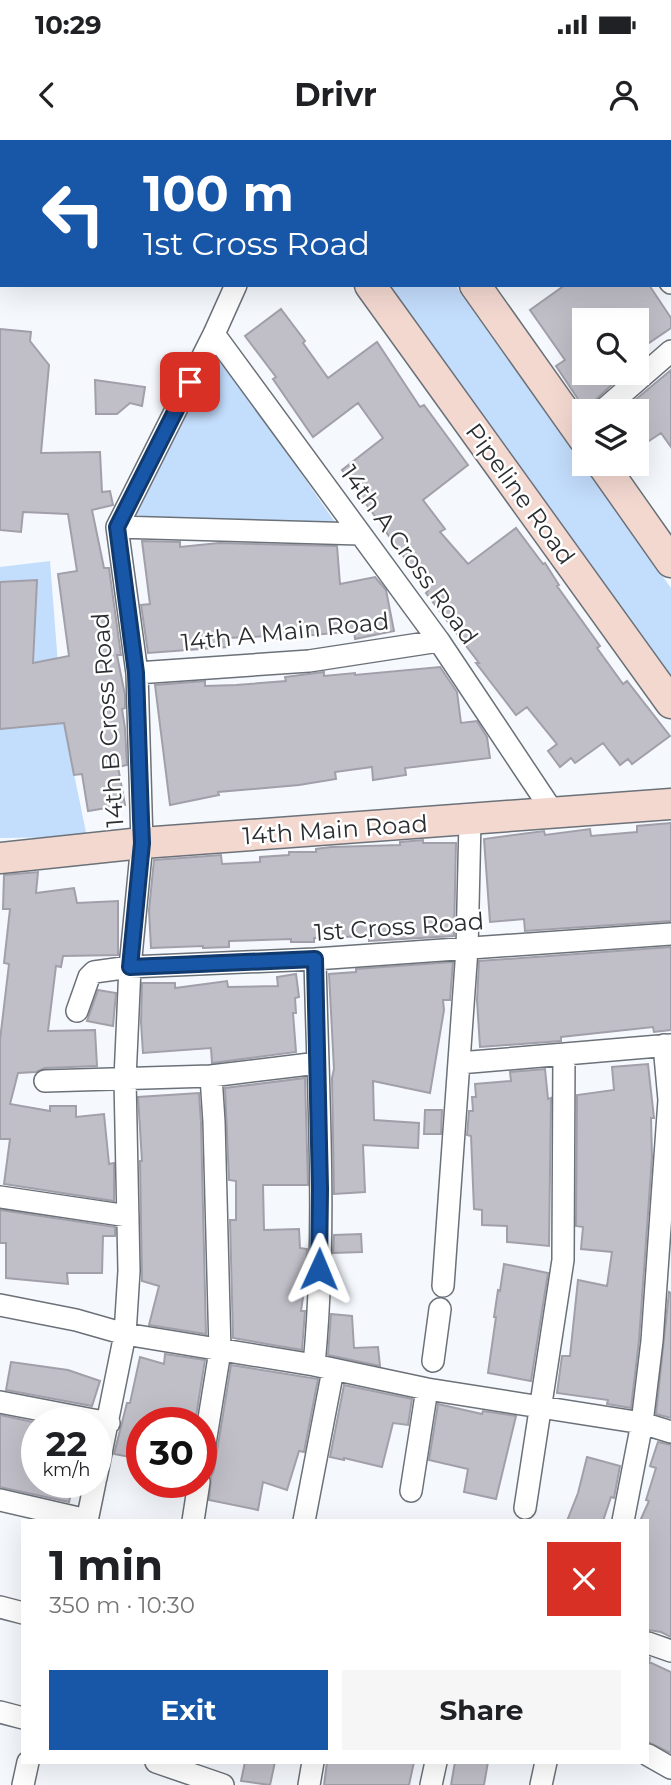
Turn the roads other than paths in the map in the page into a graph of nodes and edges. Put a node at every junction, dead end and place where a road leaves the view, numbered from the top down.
1 (235, 287) edge
2 (371, 287) edge
3 (476, 287) edge
4 (214, 334) junction
5 (671, 351) edge
6 (616, 399) edge
7 (572, 418) edge
8 (610, 476) edge
9 (117, 527) junction
10 (360, 534) junction
11 (671, 562) edge
12 (439, 641) junction
13 (136, 673) junction
14 (671, 703) edge
15 (671, 804) edge
16 (553, 812) junction
17 (470, 821) junction
18 (142, 843) junction
19 (0, 858) edge
20 (671, 934) edge
21 (467, 949) junction
22 (315, 959) junction
23 (130, 967) junction
24 (77, 1011) dead end
25 (668, 1045) edge
26 (564, 1054) junction
27 (318, 1063) junction
28 (459, 1063) junction
29 (211, 1076) junction
30 (125, 1079) junction
31 (46, 1081) dead end
32 (0, 1197) edge
33 (128, 1216) junction
34 (443, 1286) dead end
35 (0, 1304) edge
36 (440, 1309) dead end
37 (125, 1334) junction
38 (661, 1342) edge
39 (220, 1351) junction
40 (433, 1361) dead end
41 (323, 1368) junction
42 (427, 1388) junction
43 (0, 1402) edge
44 (540, 1405) junction
45 (26, 1407) edge
46 (112, 1407) edge
47 (211, 1407) edge
48 (642, 1423) junction
49 (671, 1433) edge
50 (411, 1491) dead end
51 (92, 1498) edge
52 (197, 1498) edge
53 (0, 1500) edge
54 (525, 1508) dead end
55 (83, 1519) edge
56 (87, 1519) edge
57 (193, 1519) edge
58 (304, 1519) edge
59 (623, 1519) edge
60 (0, 1607) edge
61 (21, 1612) edge
62 (649, 1643) edge
63 (671, 1651) edge
64 (0, 1712) edge
65 (21, 1717) edge
66 (649, 1756) edge
67 (28, 1764) edge
68 (162, 1764) edge
69 (313, 1764) edge
70 (436, 1764) edge
71 (546, 1764) edge
72 (671, 1768) edge
73 (23, 1785) edge
74 (223, 1785) edge
75 (309, 1785) edge
76 (431, 1785) edge
77 (541, 1785) edge

1 - 4 street
2 - 14 main road, Pipeline Road
3 - 7 main road
4 - 9 street
4 - 10 street, 14th A Cross Road
5 - 6 street
8 - 11 main road
9 - 10 street
9 - 13 street, 14th B Cross Road
10 - 12 street, 14th A Cross Road
12 - 13 street, 14th A Main Road
12 - 16 street, 14th A Cross Road
13 - 18 street, 14th B Cross Road
15 - 16 main road, 14th Main Road
16 - 17 main road, 14th Main Road
17 - 18 main road, 14th Main Road
17 - 21 street
18 - 19 main road, 14th Main Road
18 - 23 street, 14th B Cross Road
20 - 21 street, 1st Cross Road
21 - 22 street, 1st Cross Road
21 - 28 street
22 - 23 street, 1st Cross Road
22 - 27 street
23 - 24 street, 1st Cross Road
23 - 30 street, 14th B Cross Road
25 - 26 street
25 - 38 street
26 - 28 street
26 - 44 street
27 - 29 street
27 - 41 street
28 - 34 street
29 - 30 street
29 - 39 street
30 - 31 street
30 - 33 street, 14th B Cross Road
32 - 33 street
33 - 37 street, 14th B Cross Road
35 - 37 street
36 - 40 street
37 - 39 street
37 - 46 street, 14th B Cross Road
38 - 48 street
39 - 41 street
39 - 47 street
41 - 42 street
41 - 58 street
42 - 44 street
42 - 50 street
43 - 45 street
44 - 48 street
44 - 54 street
48 - 49 street
48 - 59 street
51 - 56 street, 14th B Cross Road
52 - 57 street
53 - 55 street
60 - 61 street
62 - 63 street
64 - 65 street
66 - 72 street
67 - 73 street
68 - 74 street
69 - 75 street
70 - 76 street
71 - 77 street

